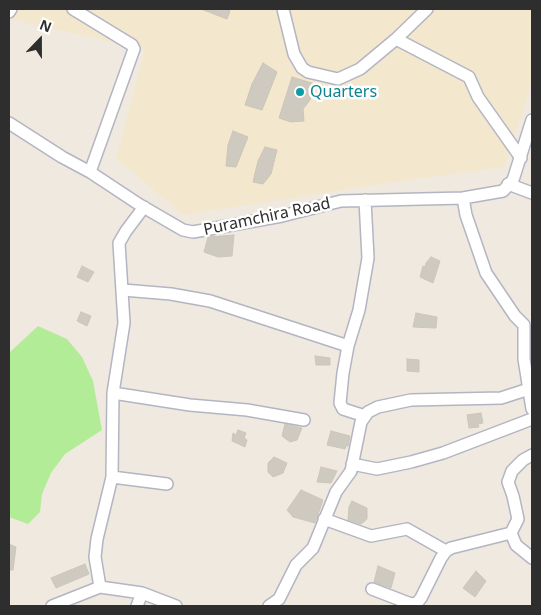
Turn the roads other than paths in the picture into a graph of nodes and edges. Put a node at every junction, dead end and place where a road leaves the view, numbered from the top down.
1 (11, 9) edge
2 (73, 9) edge
3 (282, 9) edge
4 (427, 9) edge
5 (9, 12) edge
6 (396, 39) junction
7 (532, 121) edge
8 (10, 124) edge
9 (501, 130) junction
10 (521, 158) junction
11 (90, 172) junction
12 (508, 184) junction
13 (532, 193) edge
14 (463, 198) junction
15 (365, 200) junction
16 (144, 207) junction
17 (123, 290) junction
18 (348, 346) junction
19 (530, 388) edge
20 (113, 393) junction
21 (532, 409) edge
22 (365, 416) junction
23 (532, 419) edge
24 (304, 420) dead end
25 (532, 454) edge
26 (352, 464) junction
27 (112, 477) junction
28 (167, 484) dead end
29 (324, 520) junction
30 (511, 533) junction
31 (446, 551) junction
32 (532, 558) edge
33 (100, 587) junction
34 (372, 589) dead end
35 (142, 593) junction
36 (52, 606) edge
37 (137, 606) edge
38 (176, 606) edge
39 (269, 606) edge

1 - 5 street
2 - 11 street
3 - 6 street
4 - 6 street
6 - 9 street
7 - 9 street
7 - 10 street
8 - 11 street, Puramchira Road
9 - 10 street
10 - 12 street
11 - 16 street, Puramchira Road
12 - 13 street
12 - 14 street, Puramchira Road
14 - 15 street, Puramchira Road
14 - 19 street
15 - 16 street, Puramchira Road
15 - 18 street
16 - 17 street
17 - 18 street
17 - 20 street
18 - 22 street
19 - 21 street
19 - 22 street
20 - 24 street
20 - 27 street
22 - 26 street
23 - 26 street
25 - 30 street
26 - 29 street
27 - 28 street
27 - 33 street
29 - 31 street
29 - 39 street
30 - 31 street
30 - 32 street
31 - 34 street
33 - 35 street
33 - 36 street
35 - 37 street
35 - 38 street

